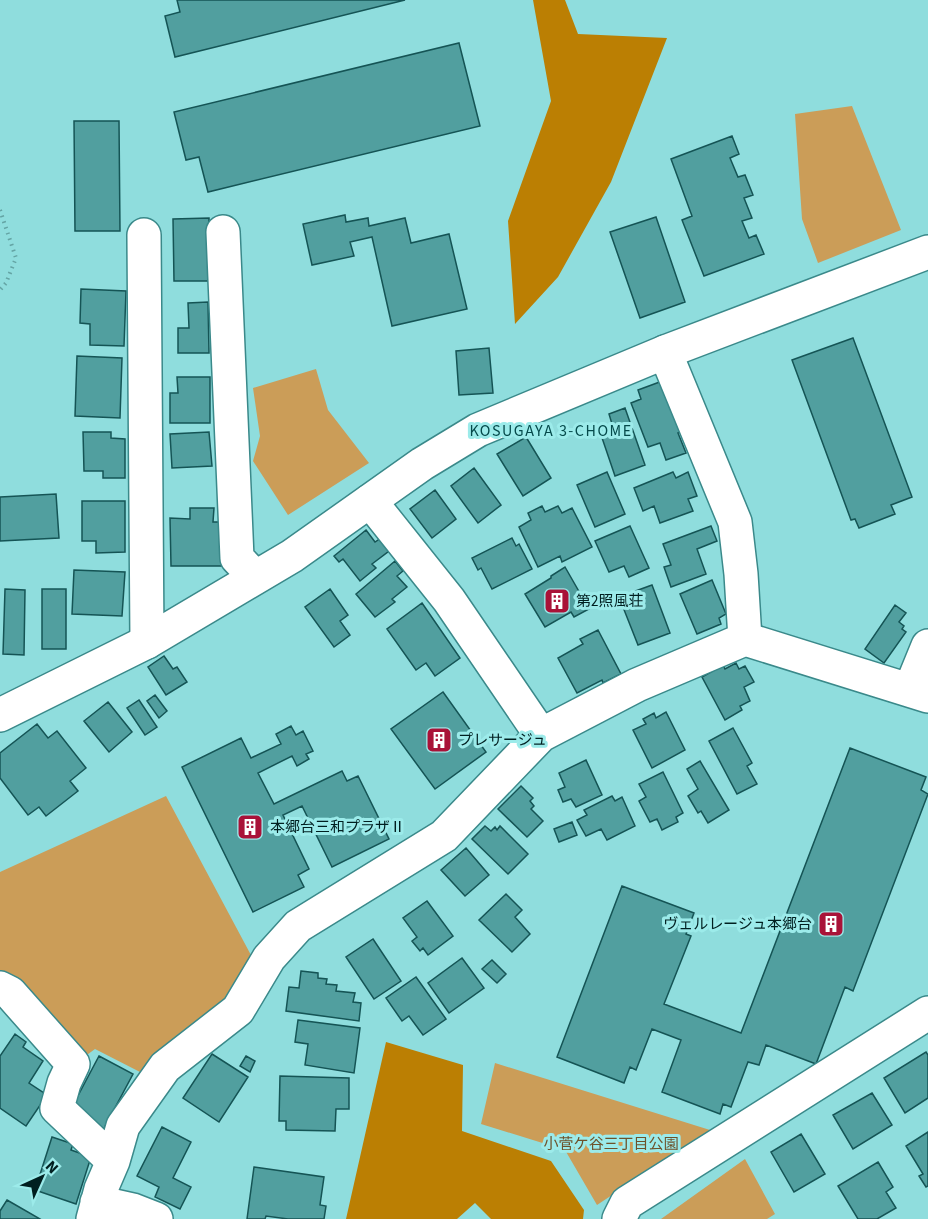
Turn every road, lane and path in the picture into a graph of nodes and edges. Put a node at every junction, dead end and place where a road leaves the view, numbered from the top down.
1 (0, 210) edge
2 (223, 232) dead end
3 (144, 235) dead end
4 (928, 252) edge
5 (0, 290) edge
6 (665, 352) junction
7 (370, 501) junction
8 (255, 577) junction
9 (745, 639) junction
10 (147, 642) junction
11 (928, 646) edge
12 (919, 693) edge
13 (0, 715) edge
14 (541, 735) junction
15 (0, 988) edge
16 (928, 1012) edge
17 (113, 1161) junction
18 (95, 1211) edge
19 (156, 1219) edge
20 (619, 1219) edge

1 - 5 path
2 - 8 street
3 - 10 street
4 - 6 street
6 - 7 street
6 - 9 street
7 - 8 street
7 - 14 street
8 - 10 street
9 - 12 street
9 - 14 street
10 - 13 street
11 - 12 street
14 - 17 street
15 - 17 street
16 - 20 street
17 - 18 street
18 - 19 street

